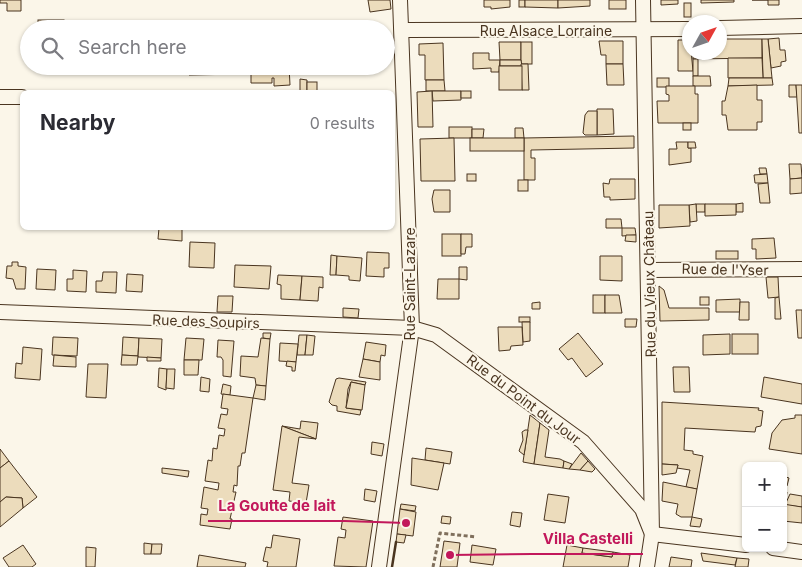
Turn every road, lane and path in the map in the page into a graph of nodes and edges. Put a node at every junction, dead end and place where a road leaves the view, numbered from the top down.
1 (400, 0) edge
2 (643, 0) edge
3 (802, 26) edge
4 (727, 28) edge
5 (682, 29) edge
6 (403, 30) junction
7 (644, 30) junction
8 (0, 97) edge
9 (20, 97) edge
10 (398, 102) edge
11 (802, 269) edge
12 (649, 270) junction
13 (0, 312) edge
14 (412, 328) junction
15 (652, 534) junction
16 (476, 537) dead end
17 (742, 544) edge
18 (787, 550) edge
19 (802, 552) edge
20 (378, 567) edge
21 (433, 567) edge
22 (647, 567) edge

1 - 6 street, Rue Saint-Lazare
2 - 7 street, Rue du Vieux Château
3 - 4 street
5 - 7 street, Rue Alsace Lorraine
6 - 7 street, Rue Alsace Lorraine
6 - 10 street, Rue Saint-Lazare
7 - 12 street, Rue du Vieux Château
8 - 9 street
10 - 14 street, Rue Saint-Lazare
11 - 12 street, Rue de l'Yser
12 - 15 street, Rue du Vieux Château
13 - 14 street, Rue des Soupirs
14 - 15 street, Rue du Point du Jour
14 - 20 street, Rue Saint-Lazare
15 - 17 street
15 - 22 street, Rue du Vieux Château
16 - 21 path
18 - 19 street

